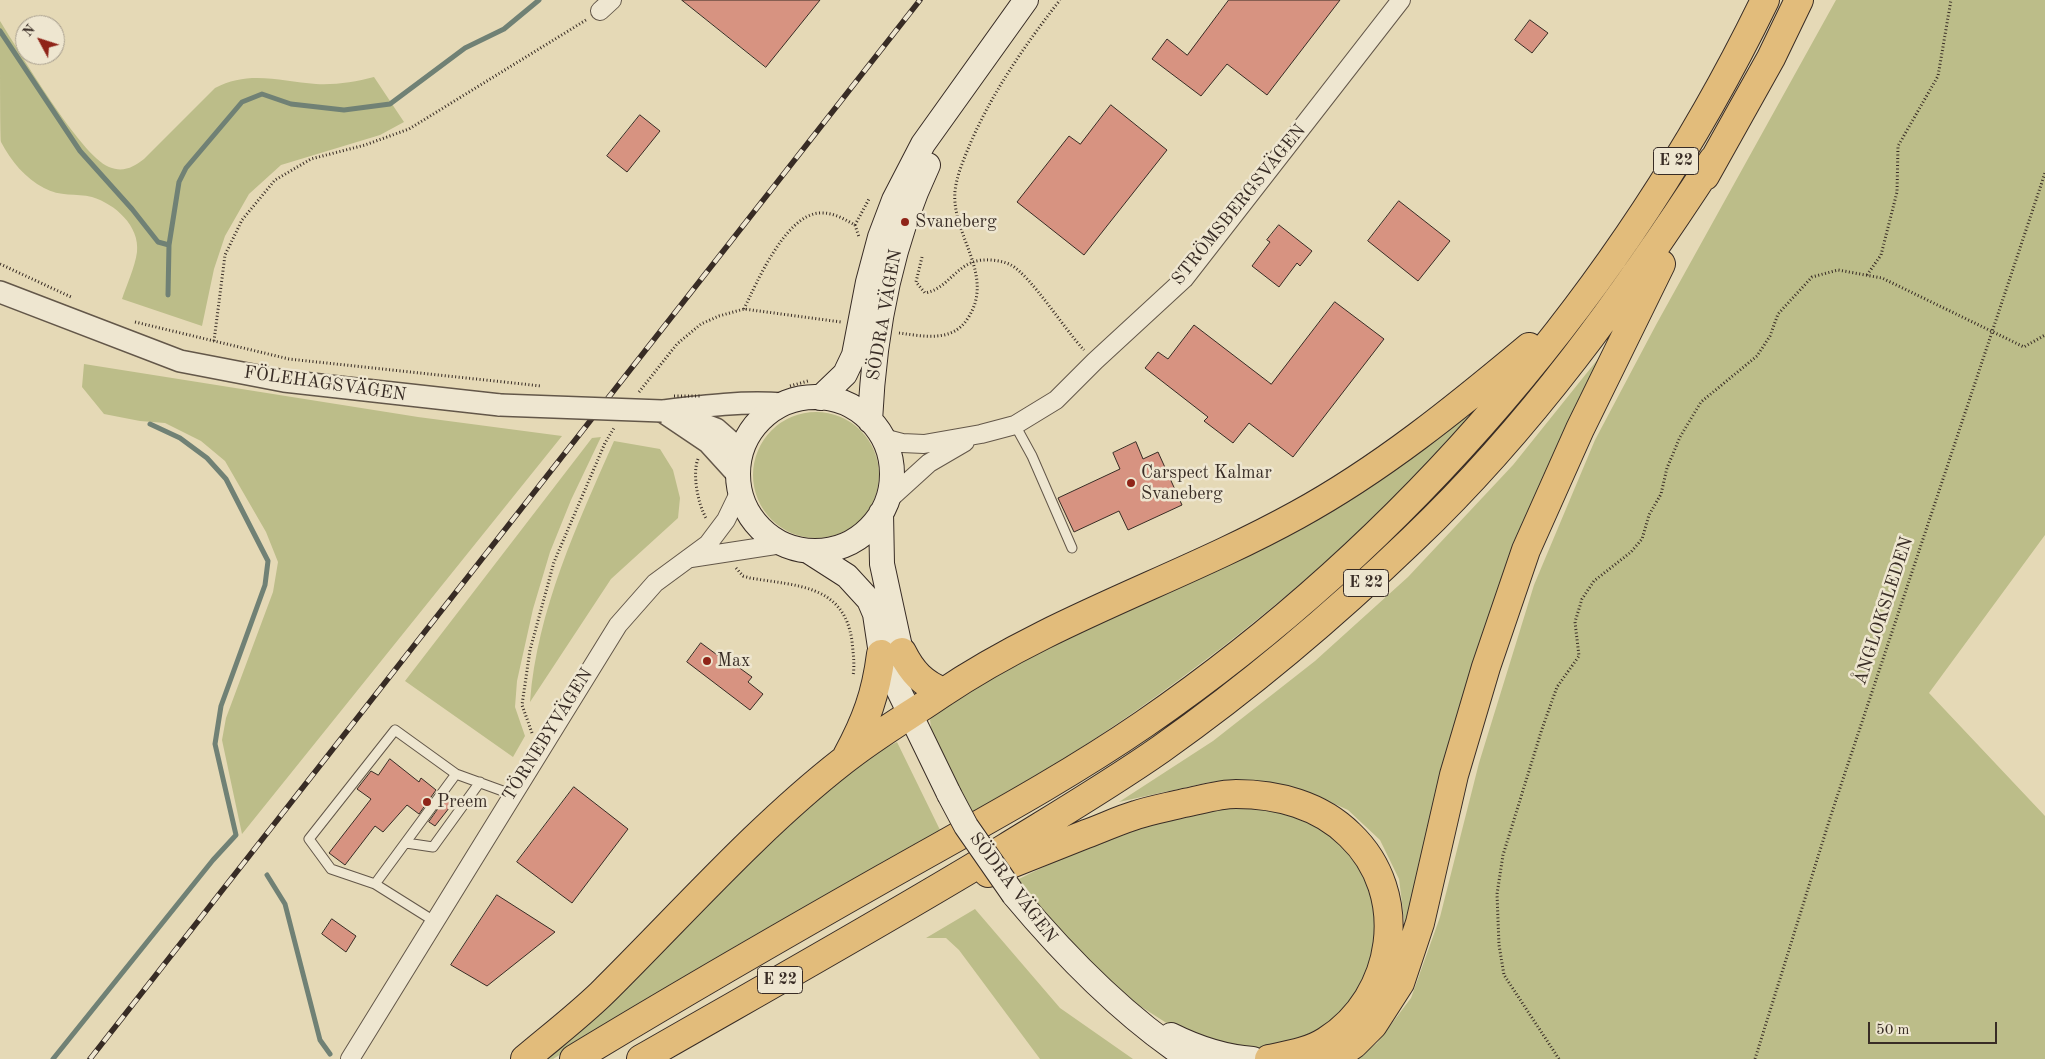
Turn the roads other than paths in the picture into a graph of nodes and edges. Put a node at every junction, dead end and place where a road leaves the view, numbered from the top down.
1 (1026, 0) edge
2 (1401, 0) edge
3 (1765, 0) edge
4 (1799, 0) edge
5 (972, 74) junction
6 (1713, 160) junction
7 (0, 292) edge
8 (1571, 313) junction
9 (816, 389) junction
10 (782, 396) junction
11 (662, 411) junction
12 (1014, 425) junction
13 (876, 430) junction
14 (981, 434) junction
15 (741, 451) junction
16 (739, 483) junction
17 (884, 508) junction
18 (782, 544) junction
19 (1072, 548) dead end
20 (808, 551) junction
21 (691, 558) junction
22 (891, 653) junction
23 (944, 692) junction
24 (912, 714) junction
25 (845, 759) junction
26 (456, 774) junction
27 (480, 782) junction
28 (511, 794) junction
29 (406, 843) junction
30 (375, 884) junction
31 (919, 900) junction
32 (434, 921) junction
33 (1130, 1013) junction
34 (350, 1059) edge
35 (526, 1059) edge
36 (574, 1059) edge
37 (641, 1059) edge
38 (1189, 1059) edge
39 (1253, 1059) edge
40 (1269, 1059) edge
41 (1333, 1059) edge

1 - 5 main road, SÖDRA VÄGEN
2 - 12 street, STRÖMSBERGSVÄGEN
3 - 8 highway, E 22
4 - 6 highway, E 22
5 - 9 main road, SÖDRA VÄGEN
5 - 13 main road, SÖDRA VÄGEN
6 - 31 highway, E 22
6 - 41 highway
7 - 11 street, FÖLEHAGSVÄGEN, bridge
8 - 23 highway
8 - 36 highway, E 22
9 - 10 main road
9 - 13 main road
10 - 11 street, FÖLEHAGSVÄGEN
10 - 15 main road
11 - 15 street, FÖLEHAGSVÄGEN
11 - 16 street
12 - 14 street, STRÖMSBERGSVÄGEN
12 - 19 lane
13 - 14 street, STRÖMSBERGSVÄGEN
13 - 17 main road
14 - 17 street, STRÖMSBERGSVÄGEN
15 - 16 main road
16 - 18 main road
16 - 21 street, TÖRNEBYVÄGEN
17 - 20 main road
17 - 22 main road, SÖDRA VÄGEN
18 - 20 main road
18 - 21 street, TÖRNEBYVÄGEN
20 - 22 main road, SÖDRA VÄGEN
21 - 28 street, TÖRNEBYVÄGEN
22 - 23 highway
22 - 24 main road, SÖDRA VÄGEN
22 - 25 highway
23 - 24 highway
24 - 25 highway
24 - 33 main road, SÖDRA VÄGEN, bridge
25 - 35 highway
26 - 27 lane
26 - 29 lane
26 - 30 lane
27 - 28 lane
27 - 29 lane
28 - 32 street, TÖRNEBYVÄGEN
29 - 30 lane
30 - 32 lane
31 - 37 highway, E 22
31 - 40 highway
32 - 34 street, TÖRNEBYVÄGEN
33 - 38 main road, SÖDRA VÄGEN
33 - 39 main road, SÖDRA VÄGEN

